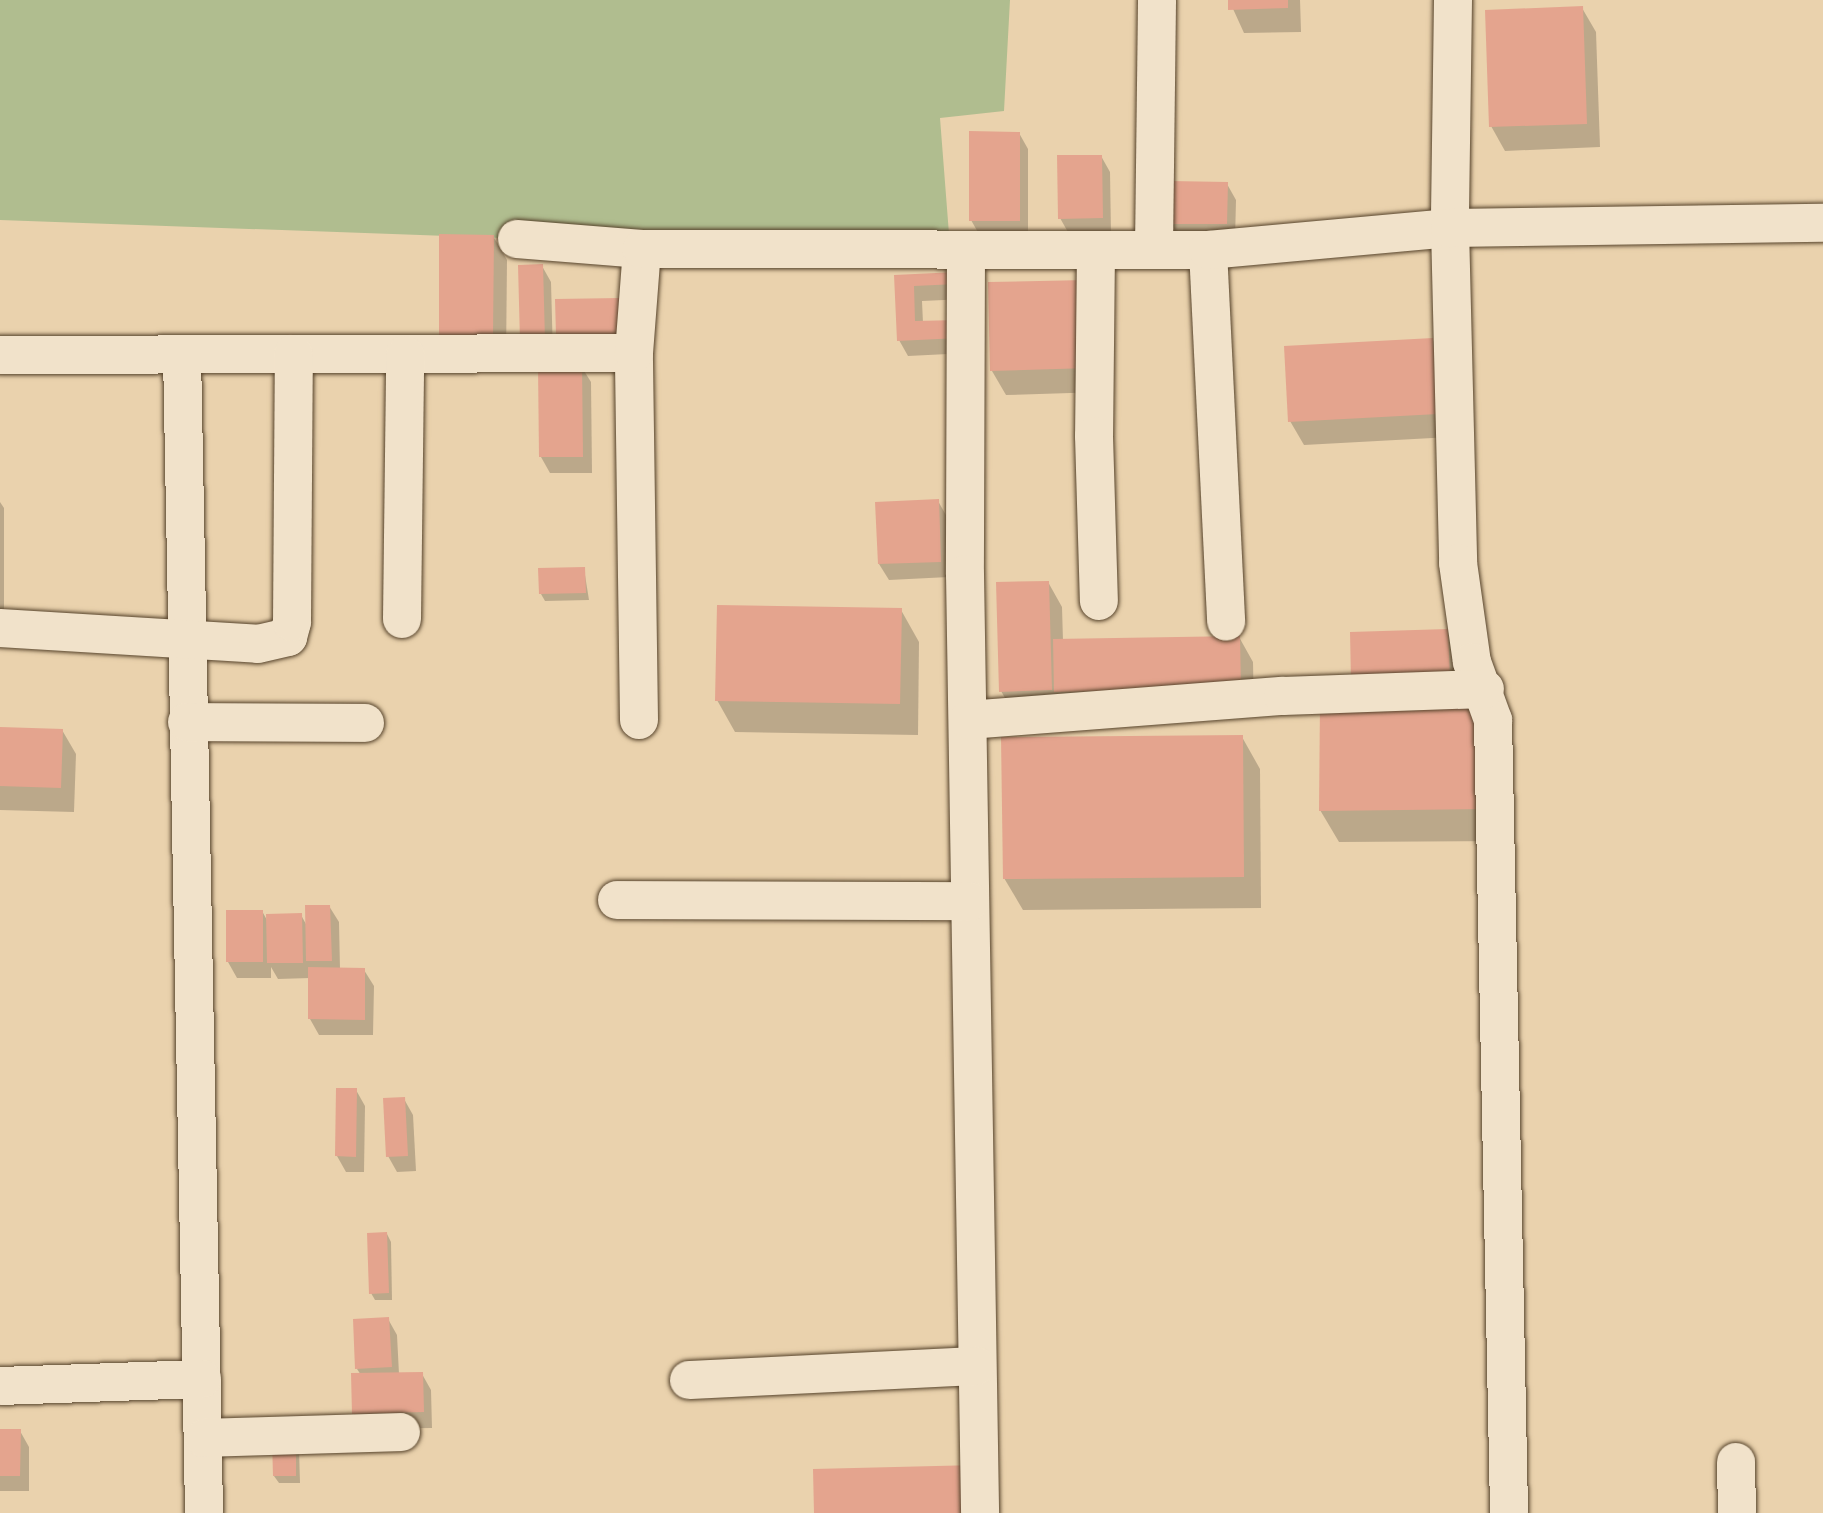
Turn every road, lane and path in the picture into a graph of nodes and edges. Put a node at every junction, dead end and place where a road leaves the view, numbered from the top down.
1 (1157, 0) edge
2 (1453, 0) edge
3 (1823, 223) edge
4 (1450, 228) junction
5 (517, 239) dead end
6 (1154, 248) junction
7 (642, 249) junction
8 (1096, 250) junction
9 (1208, 250) junction
10 (966, 252) junction
11 (634, 353) junction
12 (182, 354) junction
13 (294, 354) junction
14 (0, 355) edge
15 (405, 355) junction
16 (1099, 601) dead end
17 (402, 619) dead end
18 (1226, 622) dead end
19 (0, 628) edge
20 (185, 640) junction
21 (1485, 689) junction
22 (639, 719) dead end
23 (968, 720) junction
24 (187, 722) junction
25 (365, 723) dead end
26 (617, 900) dead end
27 (970, 901) junction
28 (977, 1366) junction
29 (202, 1379) junction
30 (689, 1380) dead end
31 (0, 1386) edge
32 (401, 1432) dead end
33 (204, 1438) junction
34 (1736, 1462) dead end
35 (204, 1513) edge
36 (980, 1513) edge
37 (1509, 1513) edge
38 (1737, 1513) edge

1 - 6 street
2 - 4 street
3 - 4 street
4 - 9 street
4 - 21 street
5 - 7 street
6 - 8 street
6 - 9 street
7 - 10 street
7 - 11 street
8 - 10 street
8 - 16 street
9 - 18 street
10 - 23 street
11 - 15 street
11 - 22 street
12 - 13 street
12 - 14 street
12 - 20 street
13 - 15 street
13 - 20 street
15 - 17 street
19 - 20 street
20 - 24 street
21 - 23 street
21 - 37 street
23 - 27 street
24 - 25 street
24 - 29 street
26 - 27 street
27 - 28 street
28 - 30 street
28 - 36 street
29 - 31 street
29 - 33 street
32 - 33 street
33 - 35 street
34 - 38 street

